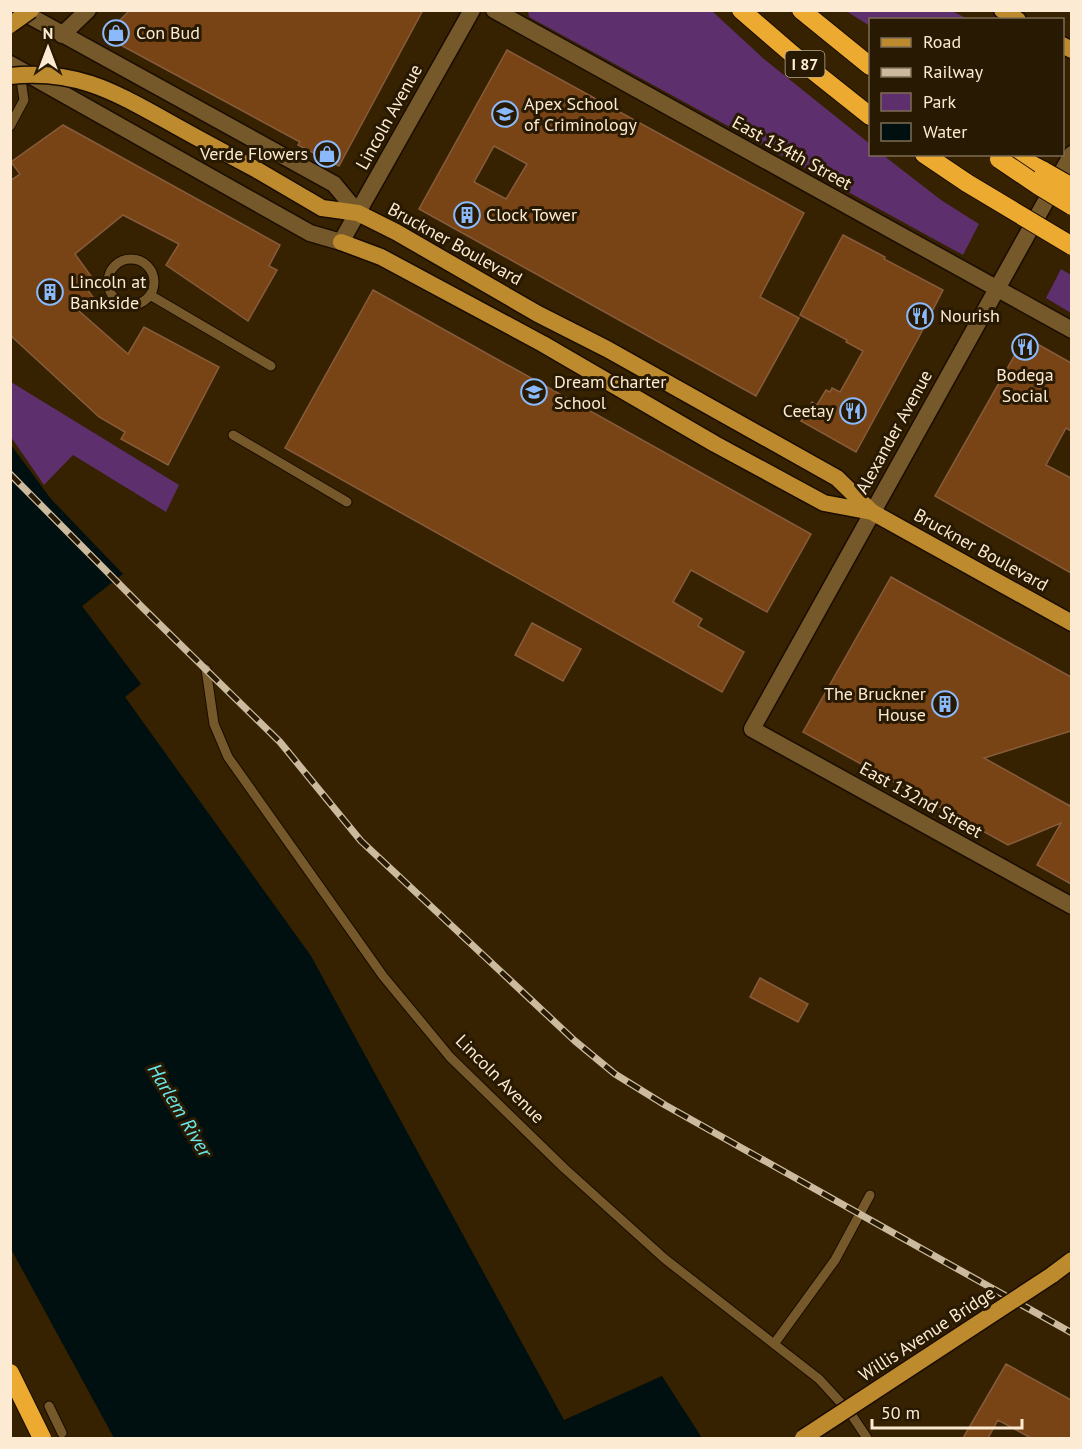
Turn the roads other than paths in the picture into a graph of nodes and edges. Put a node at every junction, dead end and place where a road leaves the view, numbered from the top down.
1 (19, 10) edge
2 (32, 10) edge
3 (88, 10) edge
4 (472, 10) edge
5 (494, 10) edge
6 (741, 10) edge
7 (801, 10) edge
8 (1002, 10) edge
9 (1015, 18) edge
10 (10, 25) edge
11 (62, 35) junction
12 (869, 65) edge
13 (13, 70) edge
14 (869, 115) edge
15 (10, 126) edge
16 (1071, 154) edge
17 (927, 156) edge
18 (1001, 156) edge
19 (1044, 171) junction
20 (1071, 182) edge
21 (1071, 187) edge
22 (1071, 206) edge
23 (358, 213) junction
24 (341, 242) junction
25 (1071, 246) edge
26 (996, 289) junction
27 (150, 295) junction
28 (1071, 330) edge
29 (272, 366) dead end
30 (233, 435) dead end
31 (347, 502) dead end
32 (872, 512) junction
33 (1071, 623) edge
34 (206, 669) dead end
35 (752, 729) joint
36 (1071, 906) edge
37 (870, 1195) dead end
38 (1071, 1260) edge
39 (1071, 1266) edge
40 (1052, 1275) junction
41 (774, 1344) junction
42 (10, 1373) edge
43 (50, 1406) dead end
44 (62, 1433) dead end
45 (42, 1438) edge
46 (803, 1438) edge
47 (867, 1438) edge

1 - 11 street, Bruckner Boulevard
2 - 10 main road, bridge
3 - 11 street
4 - 23 street, Lincoln Avenue
5 - 26 street, East 134th Street
6 - 14 highway, I 87
7 - 12 highway, I 87
8 - 9 main road
11 - 23 street, Bruckner Boulevard
13 - 15 lane
13 - 23 main road, bridge
13 - 24 street, Bruckner Boulevard
16 - 26 street, Alexander Avenue
17 - 25 highway, bridge
18 - 19 highway
18 - 22 highway, bridge
19 - 20 highway, bridge
19 - 21 highway, bridge
23 - 24 street, Lincoln Avenue
23 - 32 main road, Bruckner Boulevard
24 - 32 main road, Bruckner Boulevard
26 - 28 street, East 134th Street
26 - 32 street, Alexander Avenue
27 - 27 lane
27 - 29 lane
30 - 31 lane
32 - 33 main road, Bruckner Boulevard
32 - 35 street, Alexander Avenue
34 - 41 lane, Lincoln Avenue
35 - 36 street, East 132nd Street
37 - 41 lane
38 - 40 main road, Willis Avenue Bridge
39 - 40 main road
40 - 46 main road, Willis Avenue Bridge, bridge
41 - 47 lane, Lincoln Avenue
42 - 45 highway, bridge
43 - 44 lane

